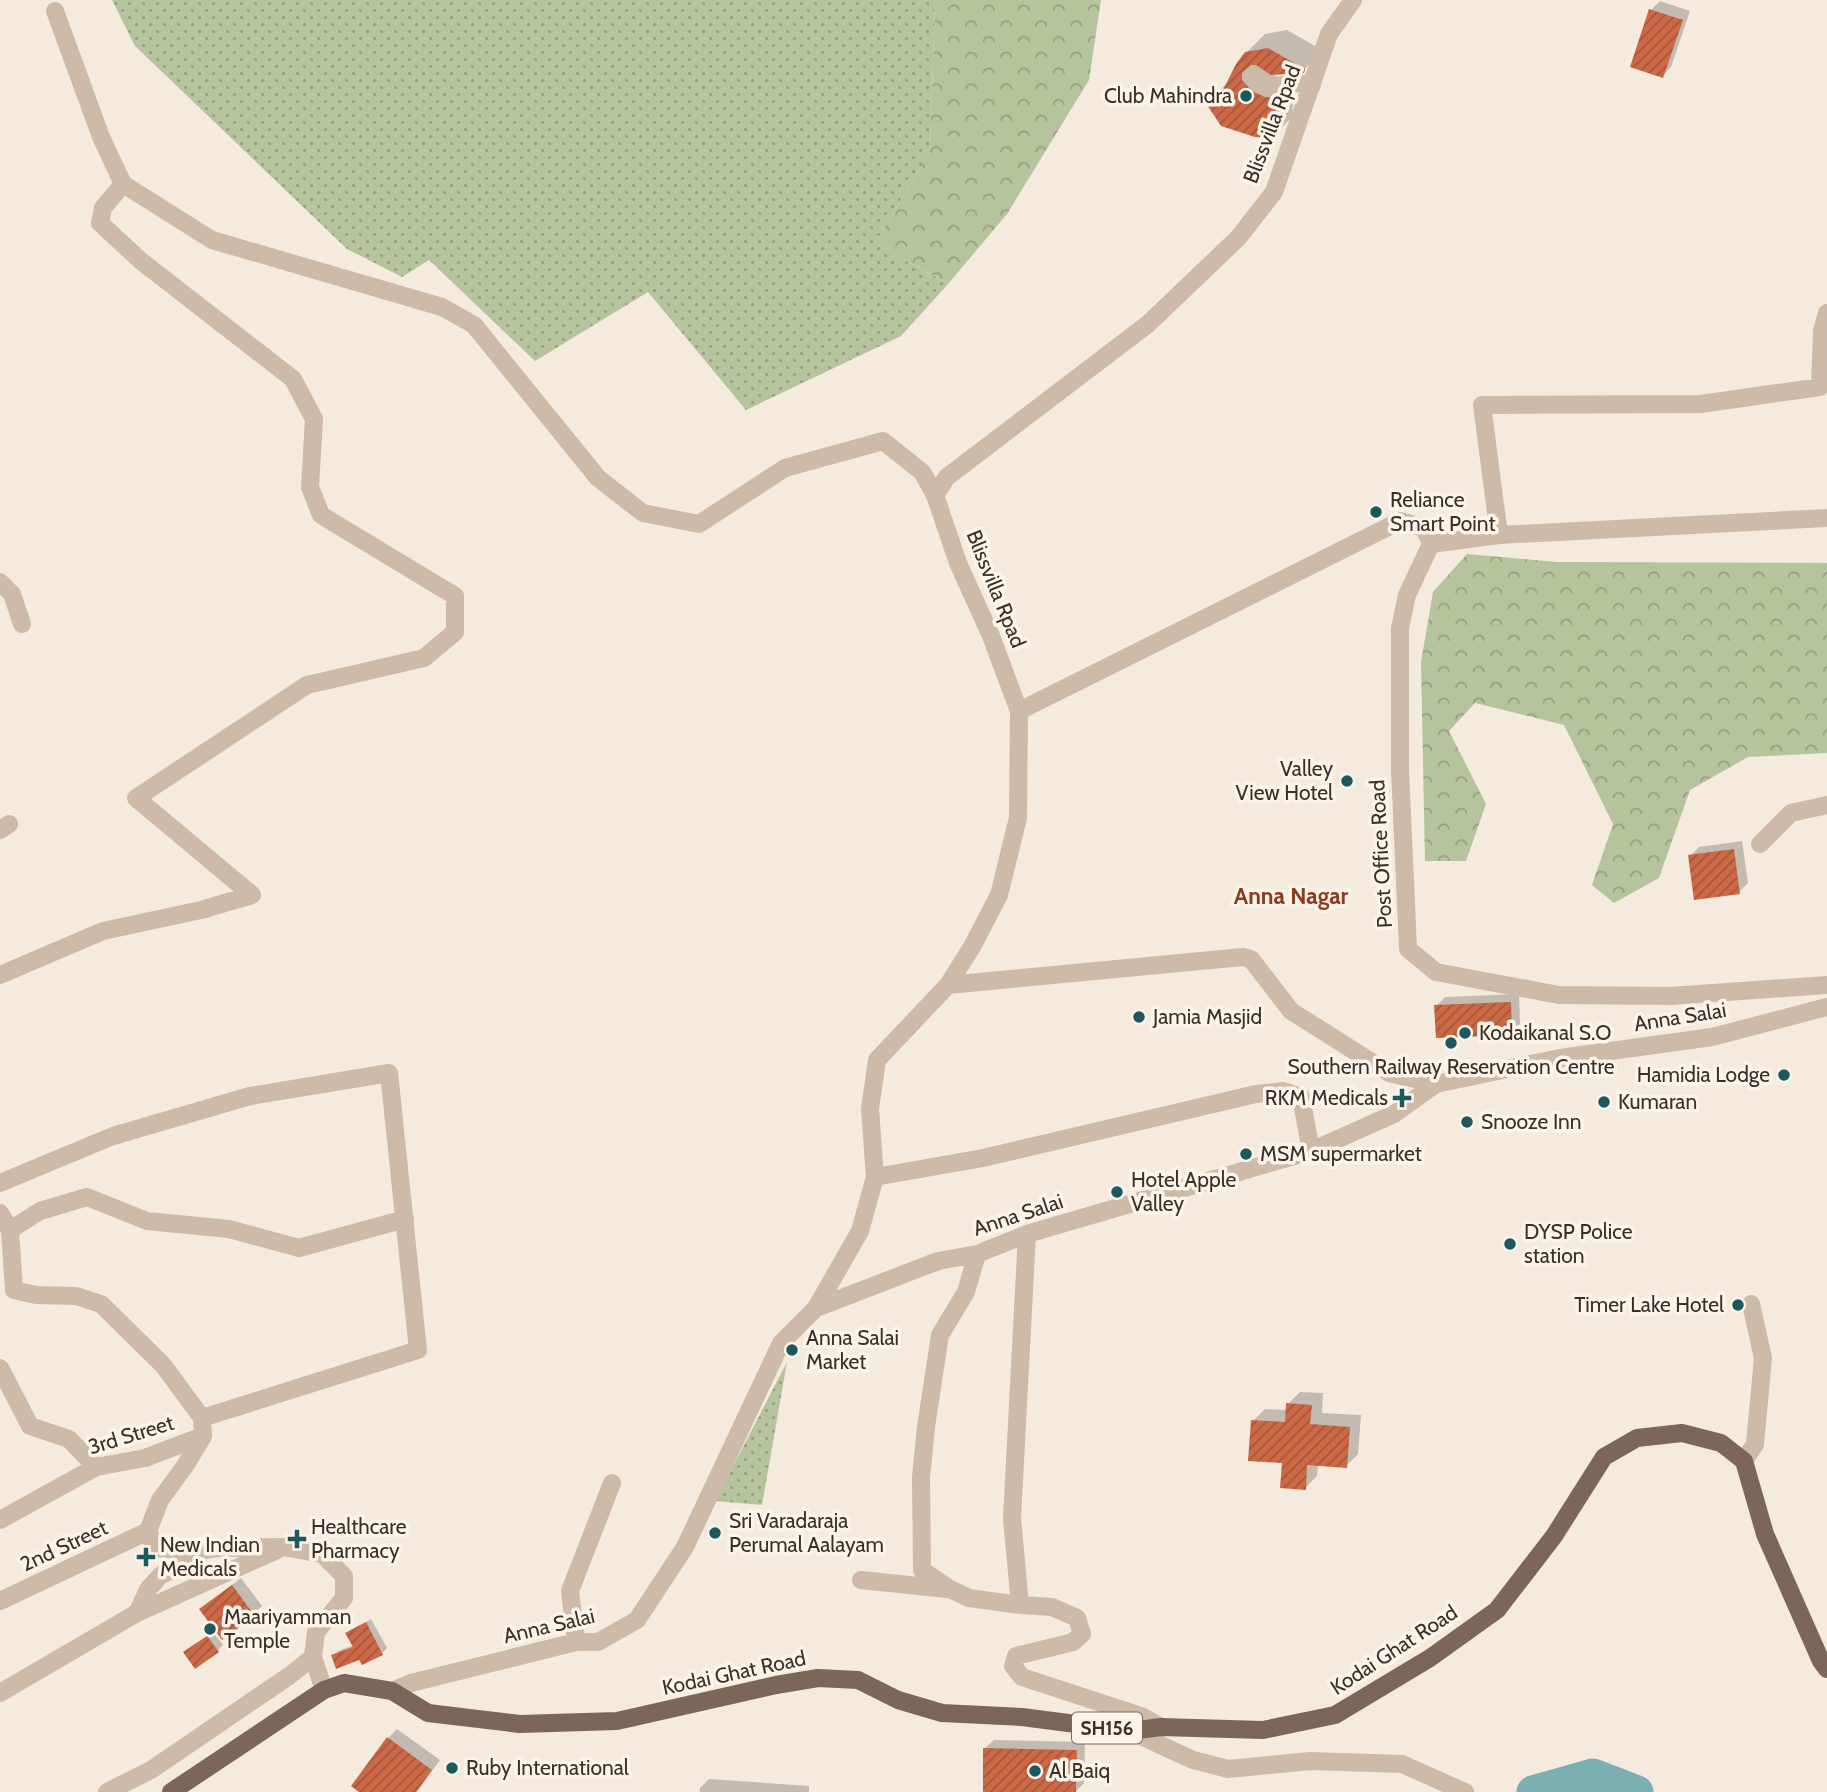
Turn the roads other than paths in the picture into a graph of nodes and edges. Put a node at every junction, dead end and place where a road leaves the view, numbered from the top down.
1 (1353, 0) edge
2 (55, 11) dead end
3 (1253, 76) dead end
4 (1312, 85) junction
5 (123, 184) junction
6 (1827, 313) edge
7 (935, 495) junction
8 (1827, 518) edge
9 (1499, 535) junction
10 (1431, 544) junction
11 (0, 582) edge
12 (22, 624) dead end
13 (1019, 711) junction
14 (1827, 805) edge
15 (1760, 844) dead end
16 (0, 975) edge
17 (948, 985) junction
18 (1827, 985) edge
19 (1827, 1007) edge
20 (1436, 1084) junction
21 (1311, 1151) junction
22 (875, 1177) junction
23 (0, 1184) edge
24 (0, 1213) edge
25 (405, 1219) junction
26 (10, 1230) junction
27 (1027, 1234) junction
28 (977, 1254) junction
29 (7, 1292) edge
30 (1751, 1304) dead end
31 (817, 1308) junction
32 (0, 1368) edge
33 (203, 1427) junction
34 (1744, 1461) junction
35 (96, 1467) junction
36 (612, 1483) dead end
37 (0, 1520) edge
38 (148, 1531) junction
39 (283, 1547) junction
40 (201, 1551) junction
41 (861, 1580) dead end
42 (950, 1589) junction
43 (0, 1601) edge
44 (1020, 1605) junction
45 (138, 1613) junction
46 (576, 1643) junction
47 (313, 1657) junction
48 (1827, 1669) edge
49 (324, 1690) junction
50 (393, 1691) junction
51 (0, 1693) edge
52 (1161, 1727) junction
53 (1130, 1731) junction
54 (107, 1792) edge
55 (172, 1792) edge
56 (1465, 1792) edge

1 - 4 street, Blissvilla Rpad
2 - 5 street
3 - 4 street
4 - 7 street, Blissvilla Rpad
5 - 7 street
5 - 16 street
6 - 9 street
7 - 13 street, Blissvilla Rpad
8 - 9 street
9 - 10 street
10 - 13 street
10 - 18 street, Post Office Road
11 - 12 street
13 - 17 street, Blissvilla Rpad
14 - 15 street
17 - 20 street
17 - 22 street, Blissvilla Rpad
19 - 20 street, Anna Salai
20 - 21 street, Anna Salai
21 - 22 street
21 - 27 street, Anna Salai
22 - 31 street, Blissvilla Rpad
23 - 25 street
24 - 26 street
25 - 26 street
25 - 33 street, 3rd Street
26 - 29 street
27 - 28 street, Anna Salai
27 - 44 street
28 - 31 street, Anna Salai
28 - 42 street
29 - 33 street
30 - 34 street
31 - 46 street, Anna Salai
32 - 35 street
33 - 35 street, 3rd Street
33 - 38 street
34 - 48 main road
34 - 52 main road, Kodai Ghat Road / SH156
35 - 37 street, 3rd Street
36 - 46 street
38 - 40 street
38 - 43 street, 2nd Street
39 - 40 street
39 - 45 street
39 - 47 street
40 - 45 street
41 - 42 street
42 - 44 street
44 - 52 street
45 - 51 street
46 - 50 street, Anna Salai
47 - 49 street
47 - 54 street
49 - 50 main road, Kodai Ghat Road / SH156
49 - 55 main road, Kodai Ghat Road / SH156
50 - 53 main road, Kodai Ghat Road / SH156
52 - 53 main road, Kodai Ghat Road / SH156
53 - 56 street

